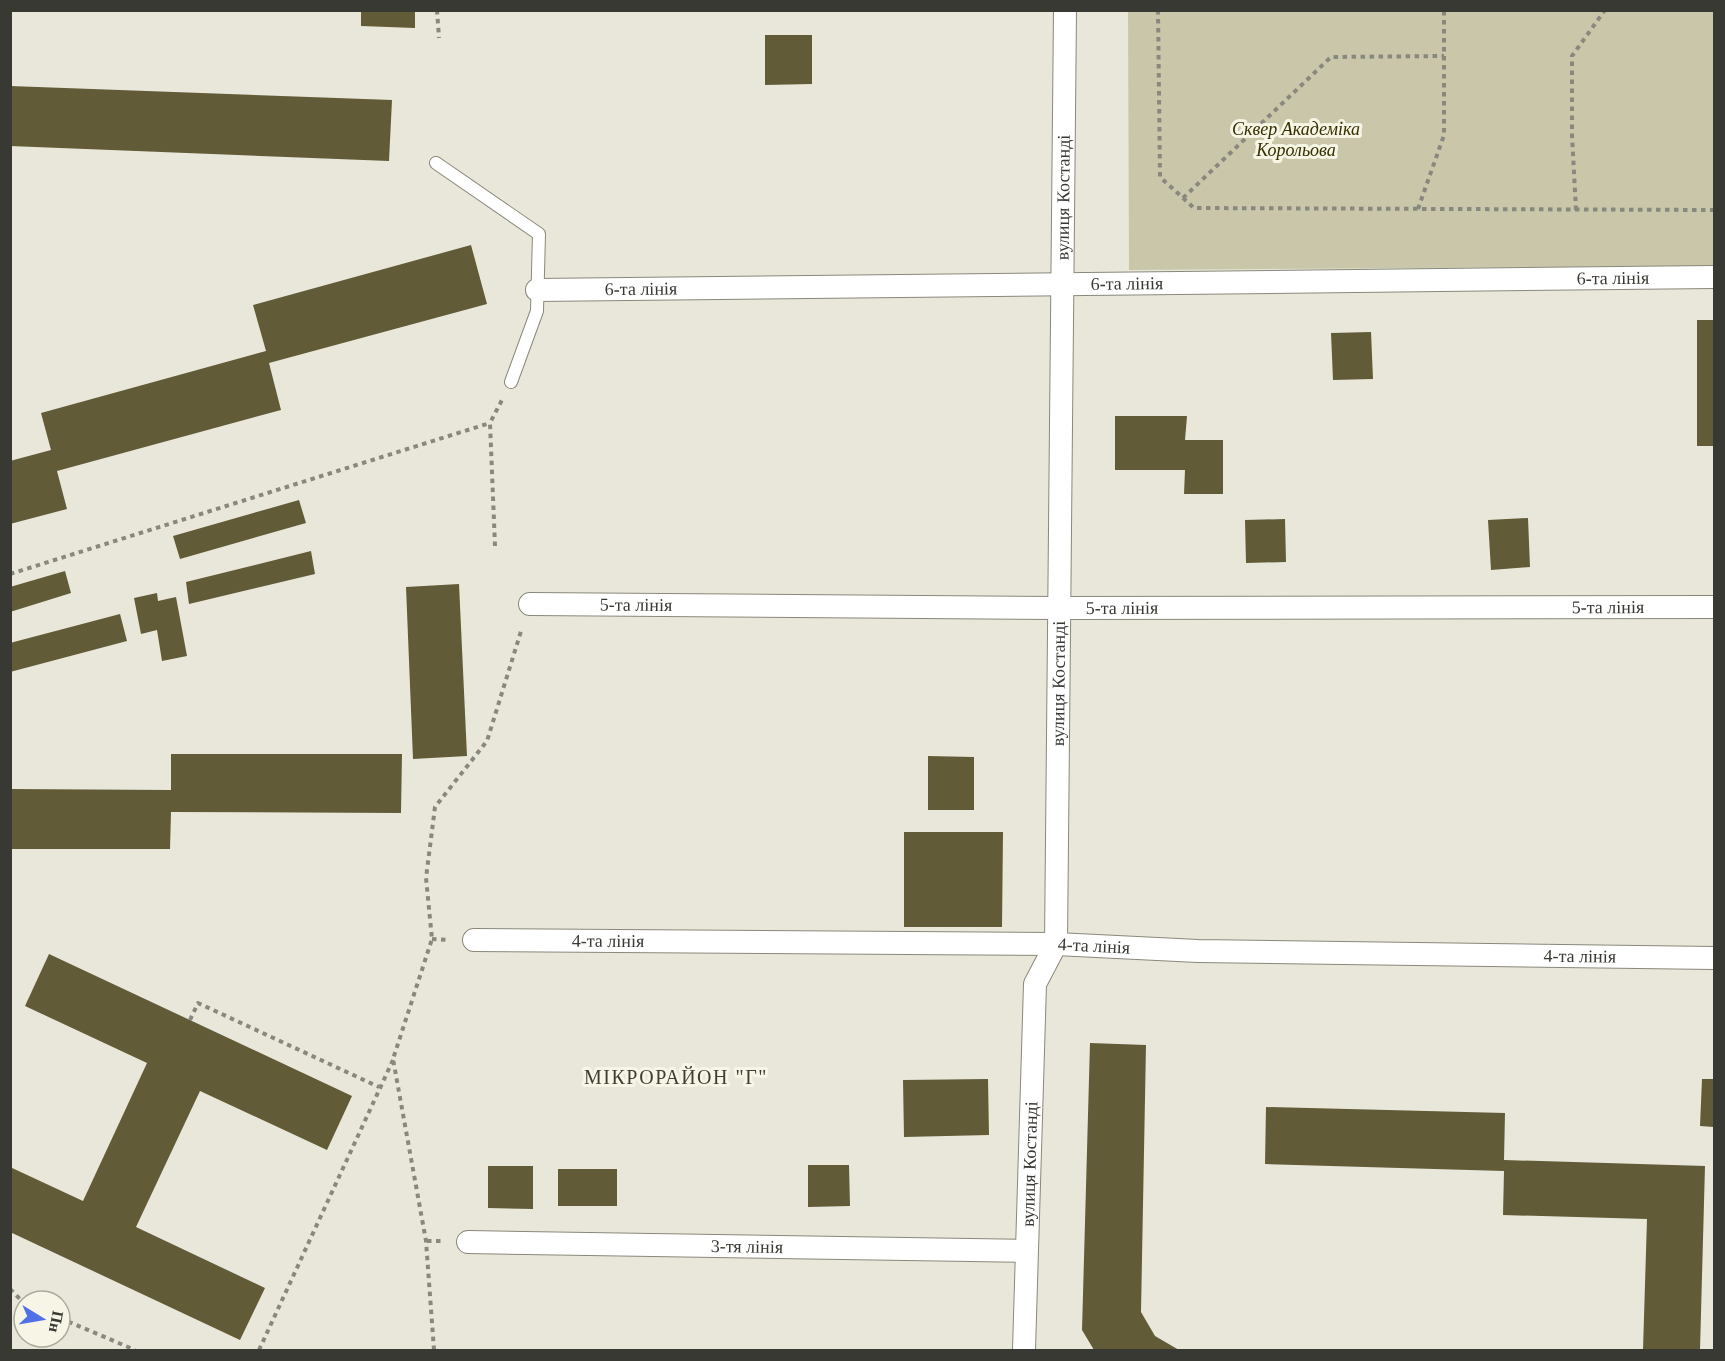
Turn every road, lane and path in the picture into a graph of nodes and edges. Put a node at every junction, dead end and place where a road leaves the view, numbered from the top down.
1 (437, 10) edge
2 (1065, 10) edge
3 (1158, 10) edge
4 (1444, 10) edge
5 (1605, 10) edge
6 (439, 38) dead end
7 (1444, 56) junction
8 (436, 163) dead end
9 (1183, 198) junction
10 (1418, 209) junction
11 (1576, 210) junction
12 (1714, 210) edge
13 (1714, 277) edge
14 (1062, 284) junction
15 (537, 290) junction
16 (511, 382) joint
17 (490, 423) junction
18 (495, 546) dead end
19 (10, 574) edge
20 (530, 604) joint
21 (1714, 607) edge
22 (1059, 608) junction
23 (474, 940) dead end
24 (1056, 944) junction
25 (1714, 958) edge
26 (190, 1020) dead end
27 (393, 1059) junction
28 (379, 1087) junction
29 (468, 1242) dead end
30 (1026, 1251) junction
31 (72, 1323) edge
32 (135, 1350) edge
33 (259, 1350) edge
34 (434, 1350) edge
35 (1024, 1350) edge

1 - 6 path
2 - 14 street, вулиця Костанді
3 - 9 path
4 - 7 path
5 - 11 path
7 - 9 path
7 - 10 path
8 - 15 lane
9 - 10 path
10 - 11 path
11 - 12 path
13 - 14 street, 6-та лінія
14 - 15 street, 6-та лінія
14 - 22 street, вулиця Костанді
15 - 16 lane
16 - 17 path
17 - 18 path
17 - 19 path
20 - 22 street, 5-та лінія
20 - 27 path
21 - 22 street, 5-та лінія
22 - 24 street, вулиця Костанді
23 - 24 street, 4-та лінія
24 - 25 street, 4-та лінія
24 - 30 street, вулиця Костанді
26 - 28 path
27 - 28 path
27 - 34 path
28 - 33 path
29 - 30 street, 3-тя лінія
30 - 35 street, вулиця Костанді
31 - 32 path

